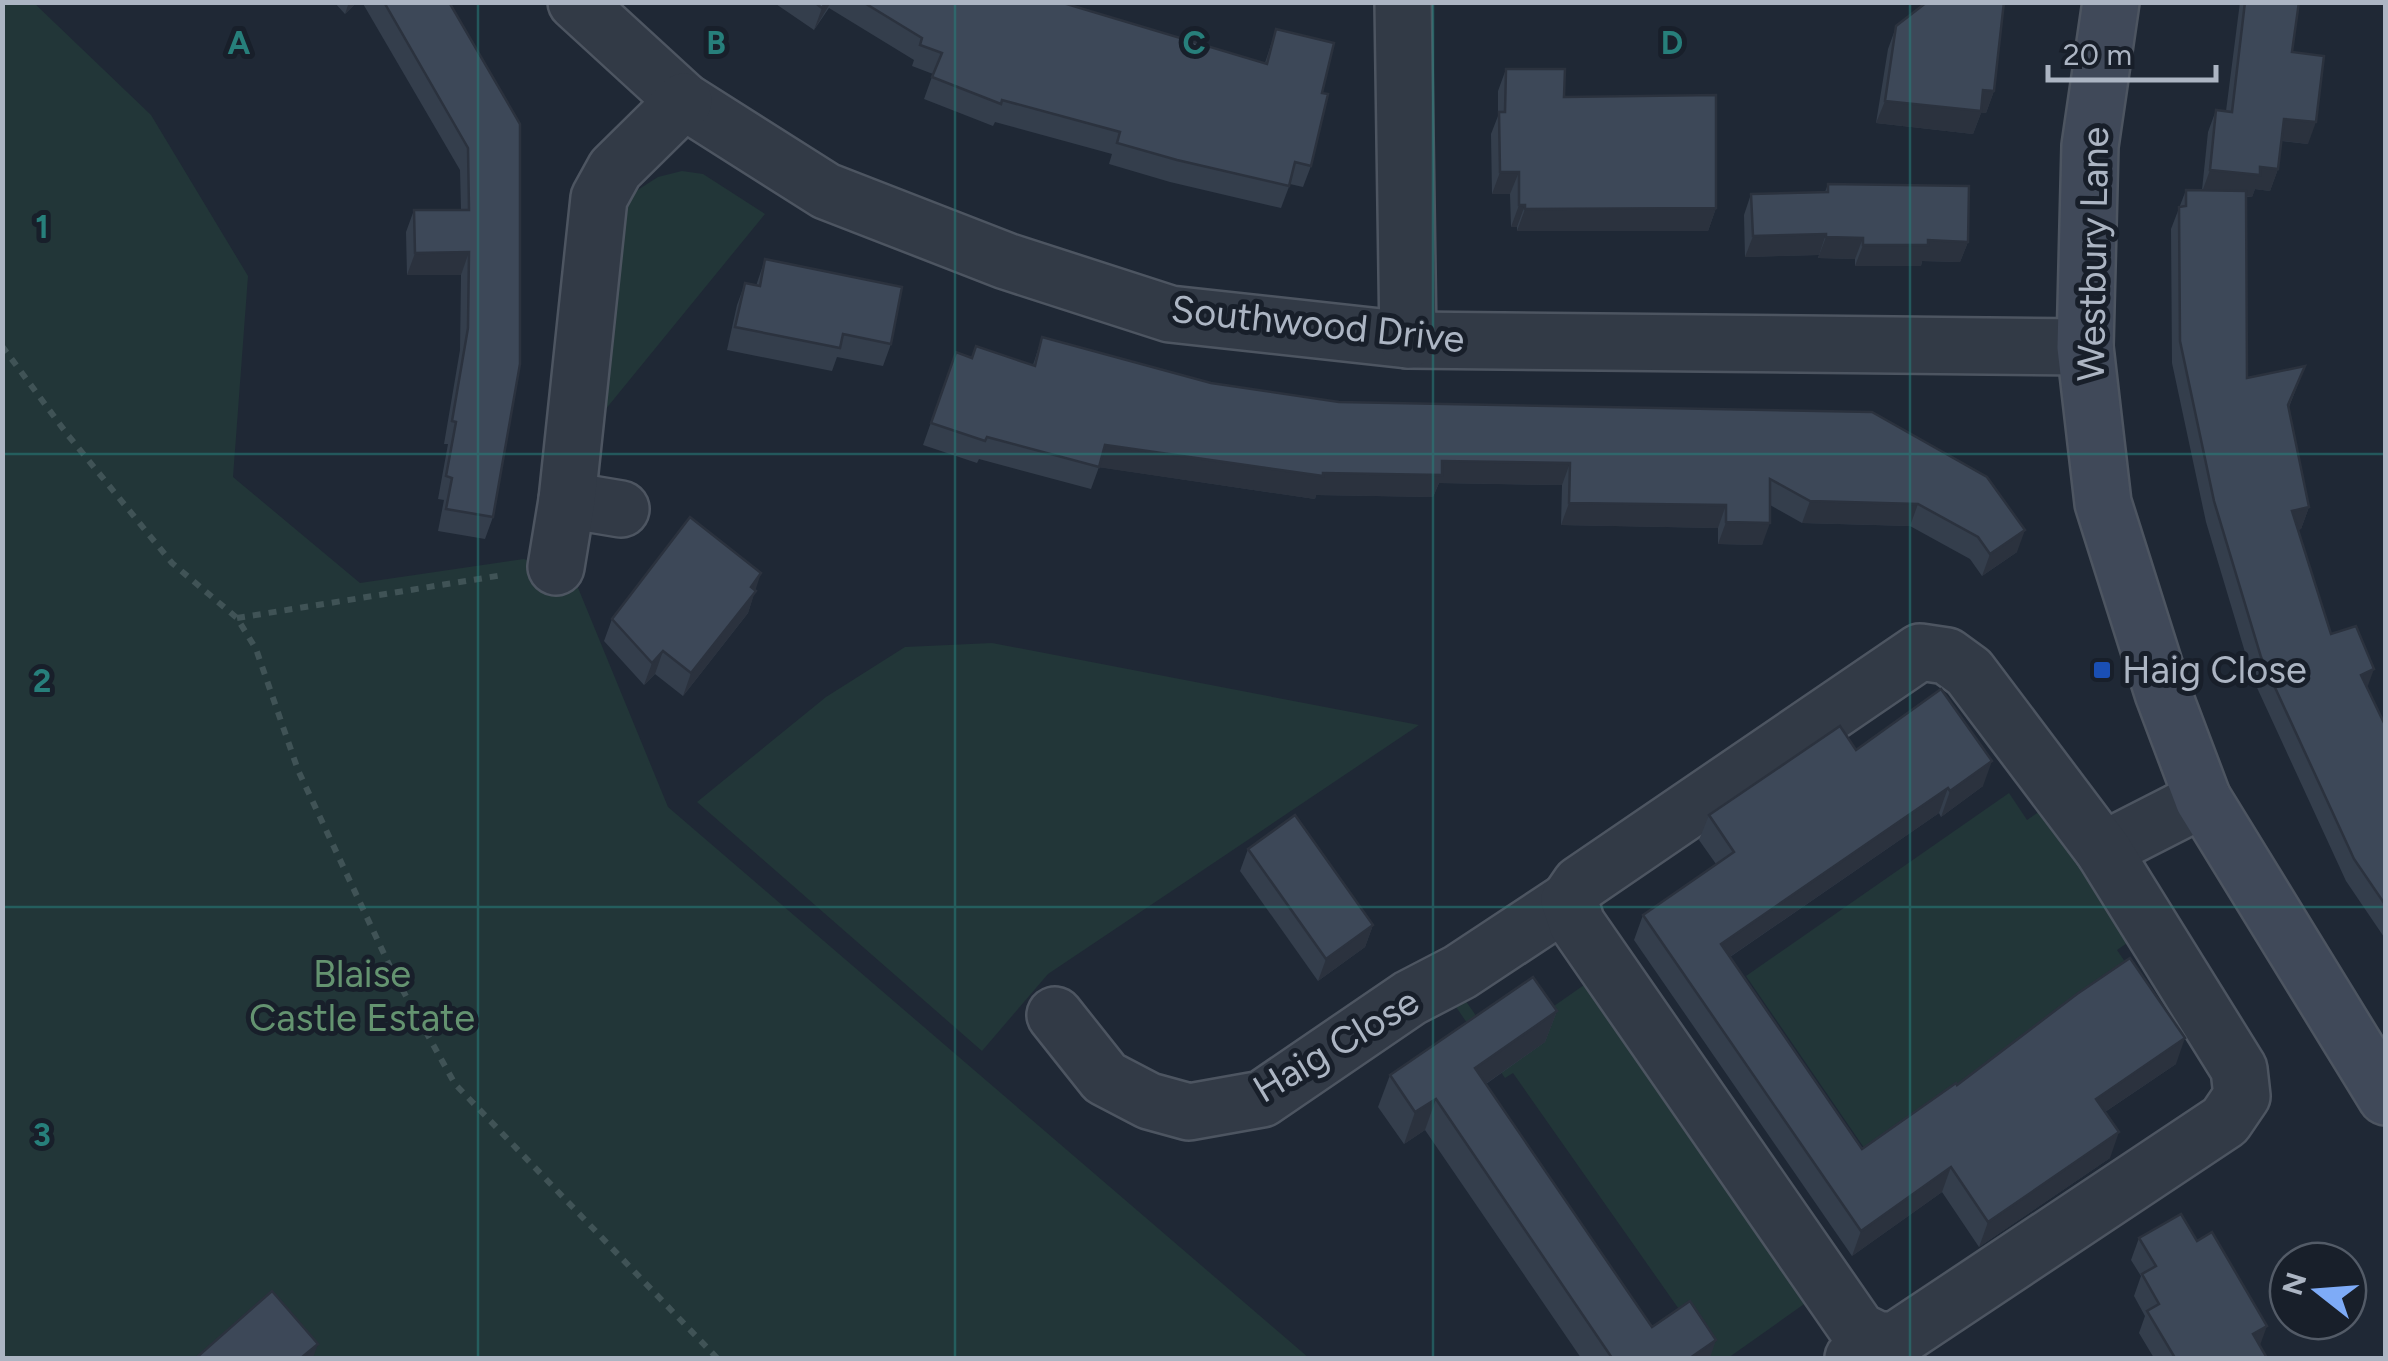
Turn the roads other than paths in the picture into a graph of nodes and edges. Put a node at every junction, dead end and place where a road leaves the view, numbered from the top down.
1 (576, 2) edge
2 (1402, 2) edge
3 (2111, 2) edge
4 (684, 100) junction
5 (1408, 340) junction
6 (2085, 347) junction
7 (567, 500) junction
8 (621, 509) dead end
9 (556, 566) road end
10 (2203, 799) junction
11 (2103, 850) junction
12 (1570, 900) junction
13 (1055, 1014) dead end
14 (2386, 1097) edge
15 (1865, 1349) edge

1 - 4 street, Southwood Drive
2 - 5 street
3 - 6 street, Westbury Lane
4 - 5 street, Southwood Drive
4 - 7 street
5 - 6 street, Southwood Drive
6 - 10 street, Westbury Lane
7 - 8 street
7 - 9 street
10 - 11 street
10 - 14 street, Westbury Lane
11 - 12 street, Haig Close
11 - 15 street, Haig Close
12 - 13 street, Haig Close
12 - 15 street, Haig Close

